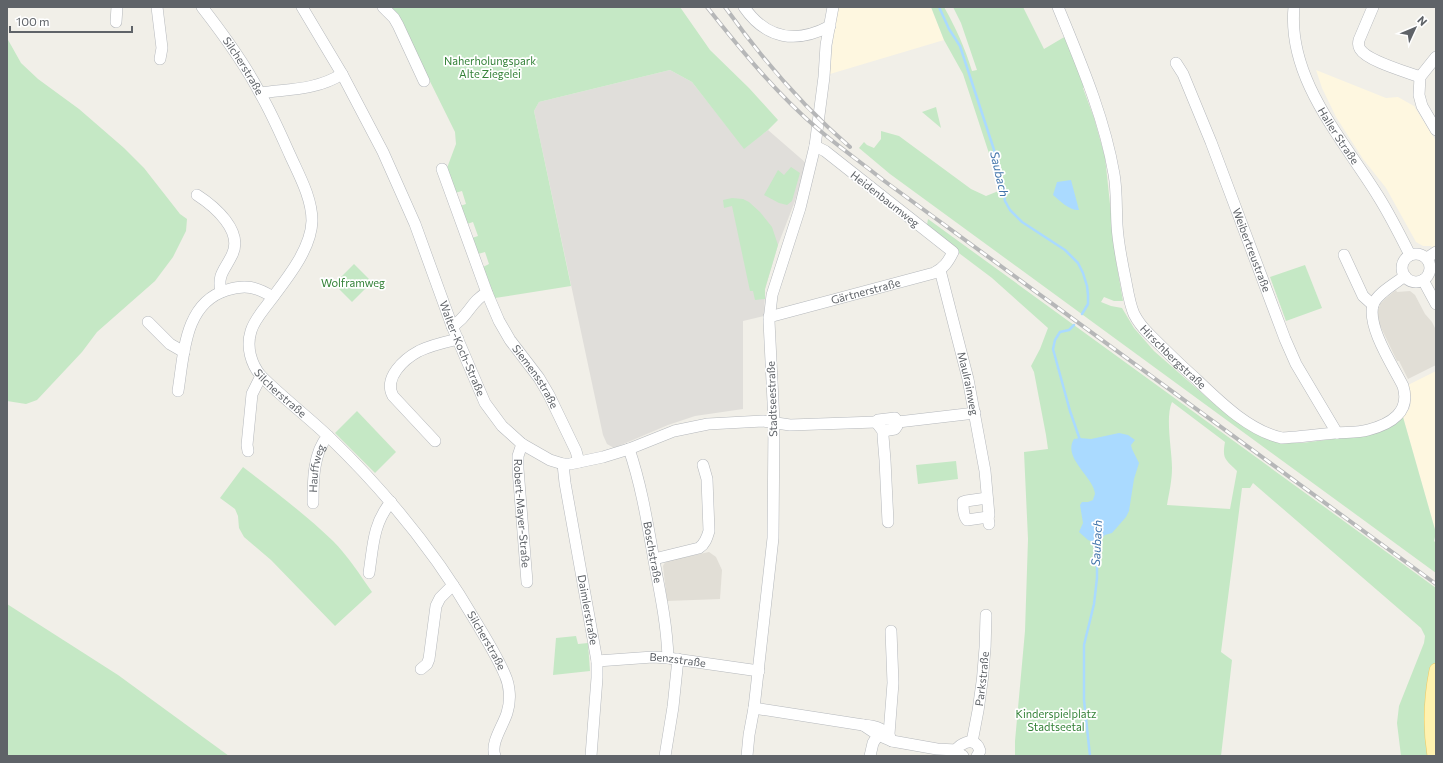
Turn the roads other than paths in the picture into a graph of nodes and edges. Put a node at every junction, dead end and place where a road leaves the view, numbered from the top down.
1 (117, 7) edge
2 (157, 7) edge
3 (202, 7) edge
4 (302, 7) edge
5 (383, 7) edge
6 (744, 7) edge
7 (833, 7) edge
8 (1058, 7) edge
9 (1294, 7) edge
10 (1373, 7) edge
11 (116, 22) dead end
12 (830, 26) junction
13 (806, 36) junction
14 (826, 45) junction
15 (1436, 57) edge
16 (160, 59) dead end
17 (1176, 64) dead end
18 (342, 74) junction
19 (1420, 77) junction
20 (424, 81) dead end
21 (261, 94) junction
22 (1436, 130) edge
23 (816, 146) junction
24 (442, 169) dead end
25 (197, 195) dead end
26 (1344, 255) dead end
27 (1410, 255) junction
28 (1432, 255) edge
29 (940, 270) junction
30 (1404, 276) junction
31 (1423, 280) junction
32 (221, 292) junction
33 (487, 293) junction
34 (273, 297) junction
35 (1373, 304) junction
36 (1436, 304) edge
37 (769, 317) junction
38 (148, 322) dead end
39 (452, 326) junction
40 (458, 339) junction
41 (184, 352) junction
42 (261, 376) junction
43 (178, 391) dead end
44 (975, 413) junction
45 (774, 422) junction
46 (876, 422) junction
47 (898, 422) junction
48 (883, 431) junction
49 (1337, 433) junction
50 (328, 436) junction
51 (435, 441) dead end
52 (522, 444) junction
53 (629, 449) junction
54 (248, 451) dead end
55 (579, 462) junction
56 (563, 464) junction
57 (703, 465) dead end
58 (987, 498) junction
59 (391, 502) junction
60 (313, 503) dead end
61 (888, 522) dead end
62 (654, 559) junction
63 (369, 573) dead end
64 (527, 582) dead end
65 (453, 585) junction
66 (986, 615) dead end
67 (891, 631) dead end
68 (673, 658) junction
69 (597, 661) junction
70 (421, 669) dead end
71 (1436, 670) edge
72 (759, 671) junction
73 (754, 708) junction
74 (749, 734) junction
75 (886, 737) junction
76 (972, 742) junction
77 (953, 753) edge
78 (495, 754) edge
79 (591, 756) edge
80 (665, 756) edge
81 (747, 756) edge
82 (751, 756) edge
83 (870, 756) edge
84 (977, 756) edge
85 (1434, 756) edge

1 - 11 street
2 - 16 street
3 - 21 street, Silcherstraße
4 - 18 street, Walter-Koch-Straße
5 - 20 street
6 - 13 street
7 - 12 street, Stadtseestraße
8 - 49 street, Hirschbergstraße
9 - 27 street, Haller Straße
10 - 19 street
12 - 13 street
12 - 14 street, Stadtseestraße
13 - 14 street
14 - 23 street, Stadtseestraße
15 - 19 street
17 - 49 street, Weibertreustraße
18 - 21 street
18 - 39 street, Walter-Koch-Straße
19 - 22 street
21 - 34 street, Silcherstraße
23 - 29 street, Heidenbaumweg
23 - 37 street, Stadtseestraße
24 - 33 street, Siemensstraße
25 - 32 street
26 - 35 street
27 - 28 street
27 - 30 street
28 - 31 street
29 - 37 street, Gärtnerstraße
29 - 44 street, Maulrainweg
30 - 31 street
30 - 35 street
31 - 36 street
32 - 34 street
32 - 41 street
33 - 39 street
33 - 55 street, Siemensstraße
34 - 42 street, Silcherstraße
35 - 49 street, Hirschbergstraße
37 - 45 street, Stadtseestraße
38 - 41 street
39 - 40 street, Walter-Koch-Straße
40 - 51 street
40 - 52 street, Walter-Koch-Straße
41 - 43 street
42 - 50 street, Silcherstraße
42 - 54 street
44 - 47 street
44 - 58 street, Maulrainweg
45 - 46 street, Walter-Koch-Straße
45 - 53 street, Walter-Koch-Straße
45 - 72 street, Stadtseestraße
46 - 47 street, Walter-Koch-Straße
46 - 48 street
47 - 48 street
48 - 61 street
50 - 59 street, Silcherstraße
50 - 60 street, Hauffweg
52 - 56 street, Walter-Koch-Straße
52 - 64 street, Robert-Mayer-Straße
53 - 55 street, Walter-Koch-Straße
53 - 62 street, Boschstraße
55 - 56 street, Walter-Koch-Straße
56 - 69 street, Daimlerstraße
57 - 62 street
58 - 58 street, Maulrainweg
59 - 63 street
59 - 65 street, Silcherstraße
62 - 68 street, Boschstraße
65 - 70 street
65 - 78 street, Silcherstraße
66 - 76 street, Parkstraße
67 - 75 street
68 - 69 street, Benzstraße
68 - 72 street, Benzstraße
68 - 80 street, Boschstraße
69 - 79 street, Daimlerstraße
71 - 85 main road
72 - 73 street, Stadtseestraße
73 - 74 street, Stadtseestraße
73 - 75 street
74 - 81 street, Stadtseestraße
74 - 82 street, Stadtseestraße
75 - 77 street
75 - 83 street
76 - 77 street
76 - 84 street

